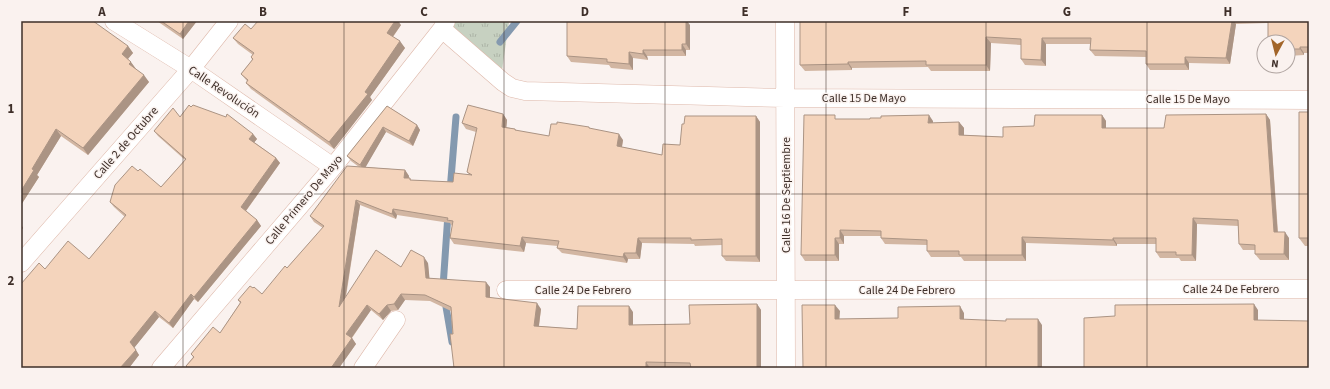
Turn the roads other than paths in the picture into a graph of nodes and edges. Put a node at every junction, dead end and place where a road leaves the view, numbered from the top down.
1 (114, 21) edge
2 (229, 21) edge
3 (786, 21) edge
4 (444, 25) edge
5 (190, 69) junction
6 (785, 98) junction
7 (1309, 100) edge
8 (333, 167) junction
9 (21, 263) edge
10 (1309, 289) edge
11 (506, 290) dead end
12 (786, 290) junction
13 (396, 320) dead end
14 (161, 368) edge
15 (363, 368) edge
16 (786, 368) edge

1 - 5 street, Calle Revolución
2 - 5 street, Calle 2 de Octubre
3 - 6 street, Calle 16 De Septiembre
4 - 6 street, Calle 15 De Mayo
4 - 8 street, Calle Primero De Mayo
5 - 8 street, Calle Revolución
5 - 9 street, Calle 2 de Octubre
6 - 7 street, Calle 15 De Mayo
6 - 12 street, Calle 16 De Septiembre
8 - 14 street, Calle Primero De Mayo
10 - 12 street, Calle 24 De Febrero
11 - 12 street, Calle 24 De Febrero
12 - 16 street, Calle 16 De Septiembre
13 - 15 street

